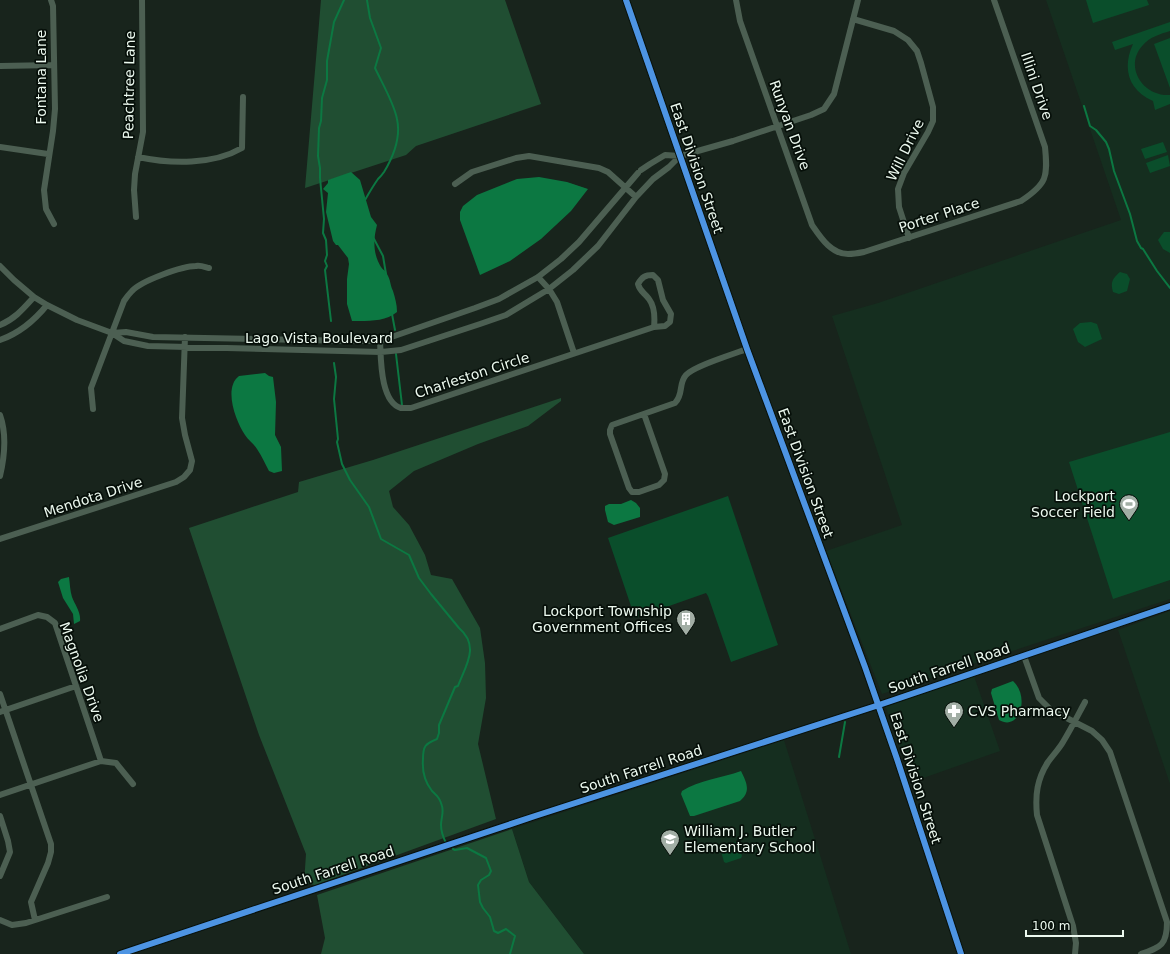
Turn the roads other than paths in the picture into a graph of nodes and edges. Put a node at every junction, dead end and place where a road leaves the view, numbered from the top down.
1 (51, 0) edge
2 (142, 0) edge
3 (626, 0) edge
4 (736, 0) edge
5 (858, 0) edge
6 (994, 0) edge
7 (853, 19) junction
8 (54, 65) junction
9 (0, 66) edge
10 (242, 97) dead end
11 (778, 126) junction
12 (0, 147) edge
13 (48, 154) junction
14 (680, 156) junction
15 (138, 157) junction
16 (653, 162) junction
17 (660, 173) junction
18 (1044, 181) joint
19 (455, 184) dead end
20 (626, 187) junction
21 (636, 197) junction
22 (136, 217) dead end
23 (54, 224) dead end
24 (909, 238) junction
25 (835, 251) joint
26 (0, 266) edge
27 (209, 268) dead end
28 (538, 277) junction
29 (549, 289) junction
30 (34, 297) junction
31 (47, 305) junction
32 (0, 324) edge
33 (654, 327) junction
34 (112, 333) junction
35 (185, 337) junction
36 (0, 340) edge
37 (380, 340) junction
38 (184, 348) junction
39 (747, 349) junction
40 (381, 352) junction
41 (574, 353) junction
42 (93, 409) dead end
43 (644, 414) junction
44 (0, 415) edge
45 (0, 476) edge
46 (0, 539) edge
47 (1170, 606) edge
48 (0, 629) edge
49 (1024, 656) junction
50 (76, 686) junction
51 (0, 694) edge
52 (1085, 702) dead end
53 (878, 705) junction
54 (3, 711) edge
55 (1074, 722) junction
56 (101, 761) junction
57 (31, 784) junction
58 (133, 784) dead end
59 (0, 795) edge
60 (0, 816) edge
61 (0, 876) edge
62 (107, 897) dead end
63 (0, 920) edge
64 (35, 920) junction
65 (120, 954) edge
66 (961, 954) edge
67 (1075, 954) edge
68 (1141, 954) edge

1 - 8 street, Fontana Lane
2 - 15 street, Peachtree Lane
3 - 14 street, East Division Street
4 - 11 street, Runyan Drive
5 - 7 street
6 - 18 street, Illini Drive
7 - 11 street
7 - 24 street, Will Drive
8 - 9 street
8 - 13 street, Fontana Lane
10 - 15 street
11 - 14 street
11 - 25 street, Runyan Drive
12 - 13 street
13 - 23 street, Fontana Lane
14 - 16 street, Lago Vista Boulevard
14 - 17 street, Lago Vista Boulevard
14 - 39 street, East Division Street
15 - 22 street, Peachtree Lane
16 - 17 street
16 - 20 street, Lago Vista Boulevard
17 - 21 street, Lago Vista Boulevard
18 - 24 street, Porter Place
19 - 20 street
20 - 21 street
20 - 28 street, Lago Vista Boulevard
21 - 29 street, Lago Vista Boulevard
24 - 25 street, Porter Place
26 - 30 street, Lago Vista Boulevard
27 - 34 street
28 - 29 street
28 - 37 street, Lago Vista Boulevard
29 - 40 street, Lago Vista Boulevard
29 - 41 street
30 - 31 street, Lago Vista Boulevard
30 - 32 street
31 - 34 street, Lago Vista Boulevard
31 - 36 street
33 - 33 street, Charleston Circle
33 - 41 street, Charleston Circle
34 - 35 street, Lago Vista Boulevard
34 - 38 street, Lago Vista Boulevard
34 - 42 street
35 - 37 street, Lago Vista Boulevard
35 - 38 street
37 - 40 street, Charleston Circle
38 - 40 street, Lago Vista Boulevard
38 - 46 street, Mendota Drive
39 - 43 street
39 - 53 street, East Division Street
40 - 41 street, Charleston Circle
43 - 43 street
44 - 45 street
47 - 49 street, South Farrell Road
48 - 50 street, Magnolia Drive
49 - 53 street, South Farrell Road
49 - 55 street
50 - 54 street
50 - 56 street, Magnolia Drive
51 - 54 street
52 - 55 street
53 - 65 street, South Farrell Road
53 - 66 street, East Division Street
54 - 57 street
55 - 67 street
55 - 68 street
56 - 57 street
56 - 58 street
57 - 59 street
57 - 64 street
60 - 61 street
62 - 64 street
63 - 64 street

